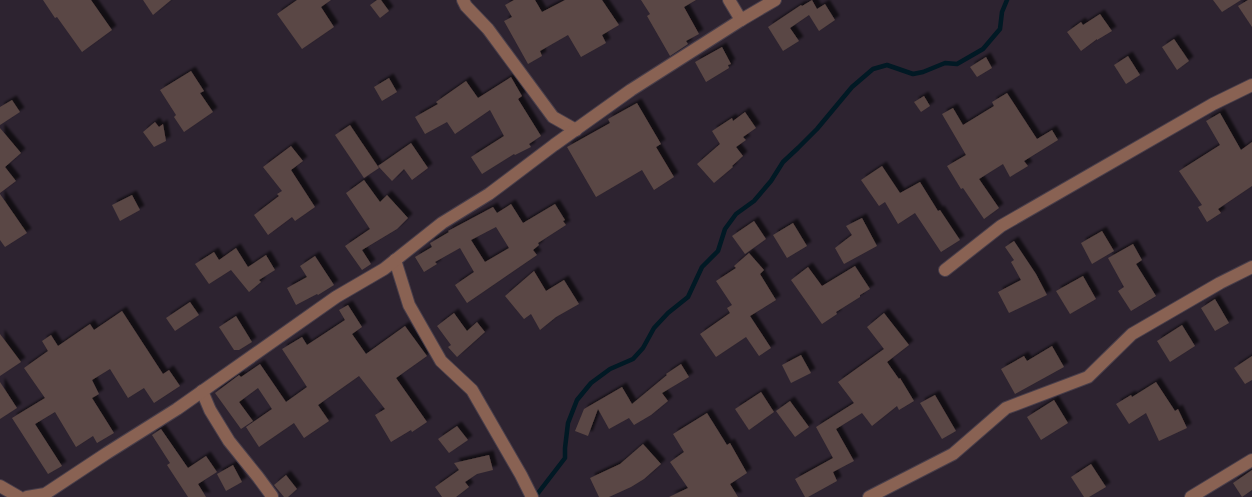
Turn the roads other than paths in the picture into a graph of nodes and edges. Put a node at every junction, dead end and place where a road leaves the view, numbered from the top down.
1 (464, 0) edge
2 (729, 0) edge
3 (775, 0) edge
4 (740, 20) junction
5 (1252, 85) edge
6 (576, 130) junction
7 (395, 260) junction
8 (1252, 267) edge
9 (945, 270) dead end
10 (202, 391) junction
11 (1252, 460) edge
12 (0, 486) edge
13 (272, 496) edge
14 (19, 497) edge
15 (27, 497) edge
16 (532, 497) edge
17 (869, 497) edge
18 (1191, 497) edge

1 - 6 street
2 - 4 street
3 - 4 street
4 - 6 street
5 - 9 street
6 - 7 street
7 - 10 street
7 - 16 street
8 - 17 street
10 - 13 street
10 - 15 street
11 - 18 street
12 - 14 street

